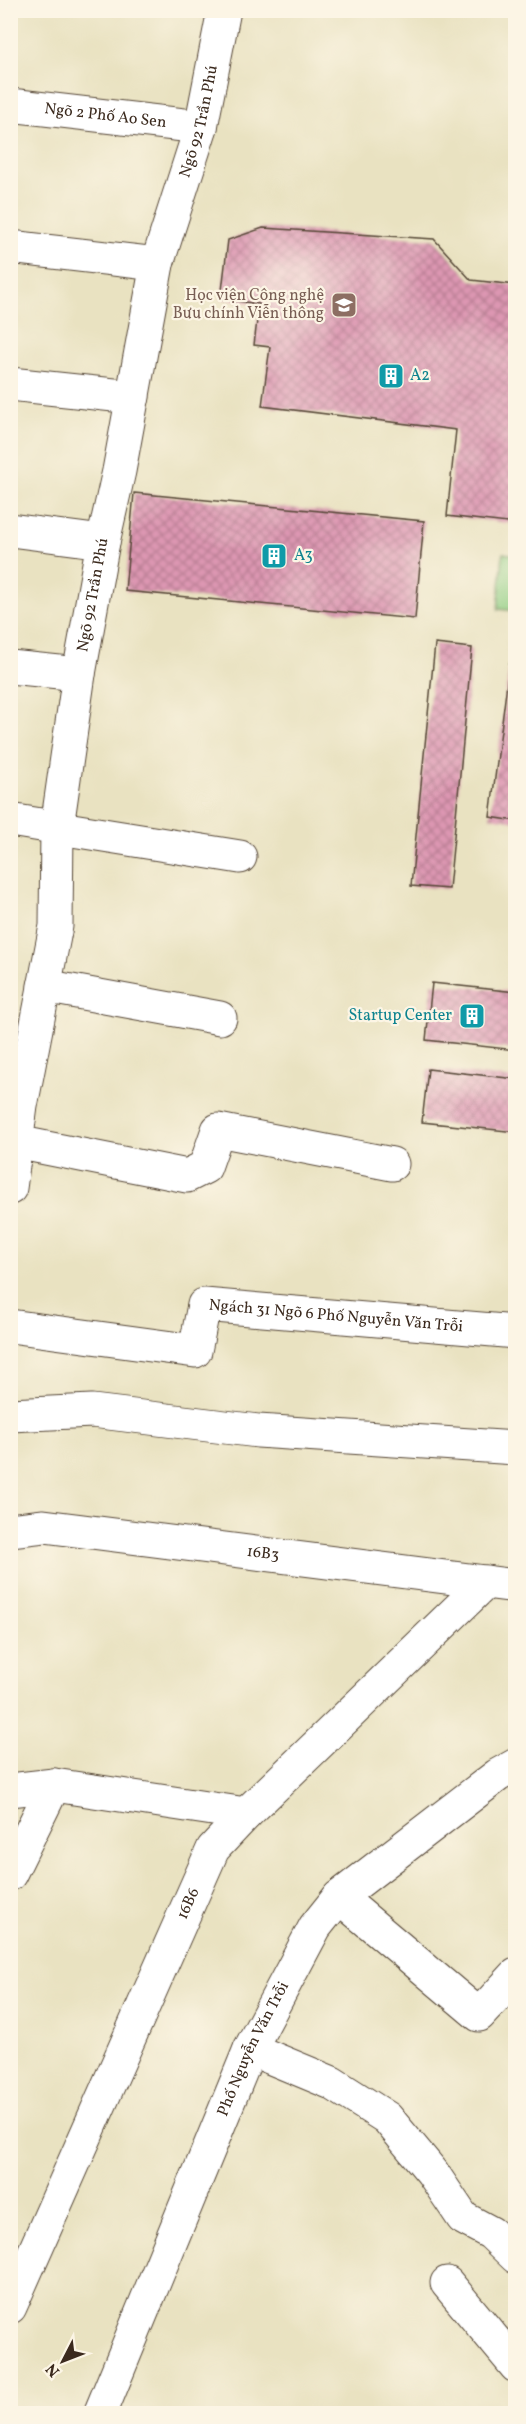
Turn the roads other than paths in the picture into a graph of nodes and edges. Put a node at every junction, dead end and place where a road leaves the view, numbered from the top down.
1 (224, 10) edge
2 (10, 105) edge
3 (201, 127) junction
4 (10, 247) edge
5 (157, 264) junction
6 (10, 384) edge
7 (133, 397) junction
8 (10, 530) edge
9 (103, 542) junction
10 (10, 667) edge
11 (79, 675) junction
12 (10, 820) edge
13 (57, 827) junction
14 (240, 857) dead end
15 (44, 986) junction
16 (220, 1018) dead end
17 (16, 1142) junction
18 (392, 1164) dead end
19 (10, 1188) edge
20 (10, 1326) edge
21 (516, 1332) edge
22 (10, 1415) edge
23 (516, 1448) edge
24 (10, 1530) edge
25 (501, 1584) edge
26 (516, 1765) edge
27 (54, 1785) junction
28 (10, 1790) edge
29 (246, 1814) junction
30 (10, 1874) edge
31 (339, 1897) junction
32 (516, 1975) edge
33 (250, 2049) junction
34 (516, 2257) edge
35 (447, 2283) dead end
36 (10, 2307) edge
37 (516, 2366) edge
38 (100, 2414) edge

1 - 3 street, Ngõ 92 Trần Phú
2 - 3 street, Ngõ 2 Phố Ao Sen
3 - 5 street, Ngõ 92 Trần Phú
4 - 5 street
5 - 7 street, Ngõ 92 Trần Phú
6 - 7 street
7 - 9 street, Ngõ 92 Trần Phú
8 - 9 street
9 - 11 street, Ngõ 92 Trần Phú
10 - 11 street
11 - 13 street, Ngõ 92 Trần Phú
12 - 13 street
13 - 14 street
13 - 15 street, Ngõ 92 Trần Phú
15 - 16 street
15 - 17 street, Ngõ 92 Trần Phú
17 - 18 street
17 - 19 street, Ngõ 92 Trần Phú
20 - 21 street, Ngách 31 Ngõ 6 Phố Nguyễn Văn Trỗi
22 - 23 street
24 - 25 street, 16B3
25 - 29 street, 16B6
26 - 31 street, Phố Nguyễn Văn Trỗi
27 - 28 street
27 - 29 street
27 - 30 street
29 - 36 street, 16B6
31 - 32 street
31 - 33 street, Phố Nguyễn Văn Trỗi
33 - 34 street
33 - 38 street, Phố Nguyễn Văn Trỗi
35 - 37 street

